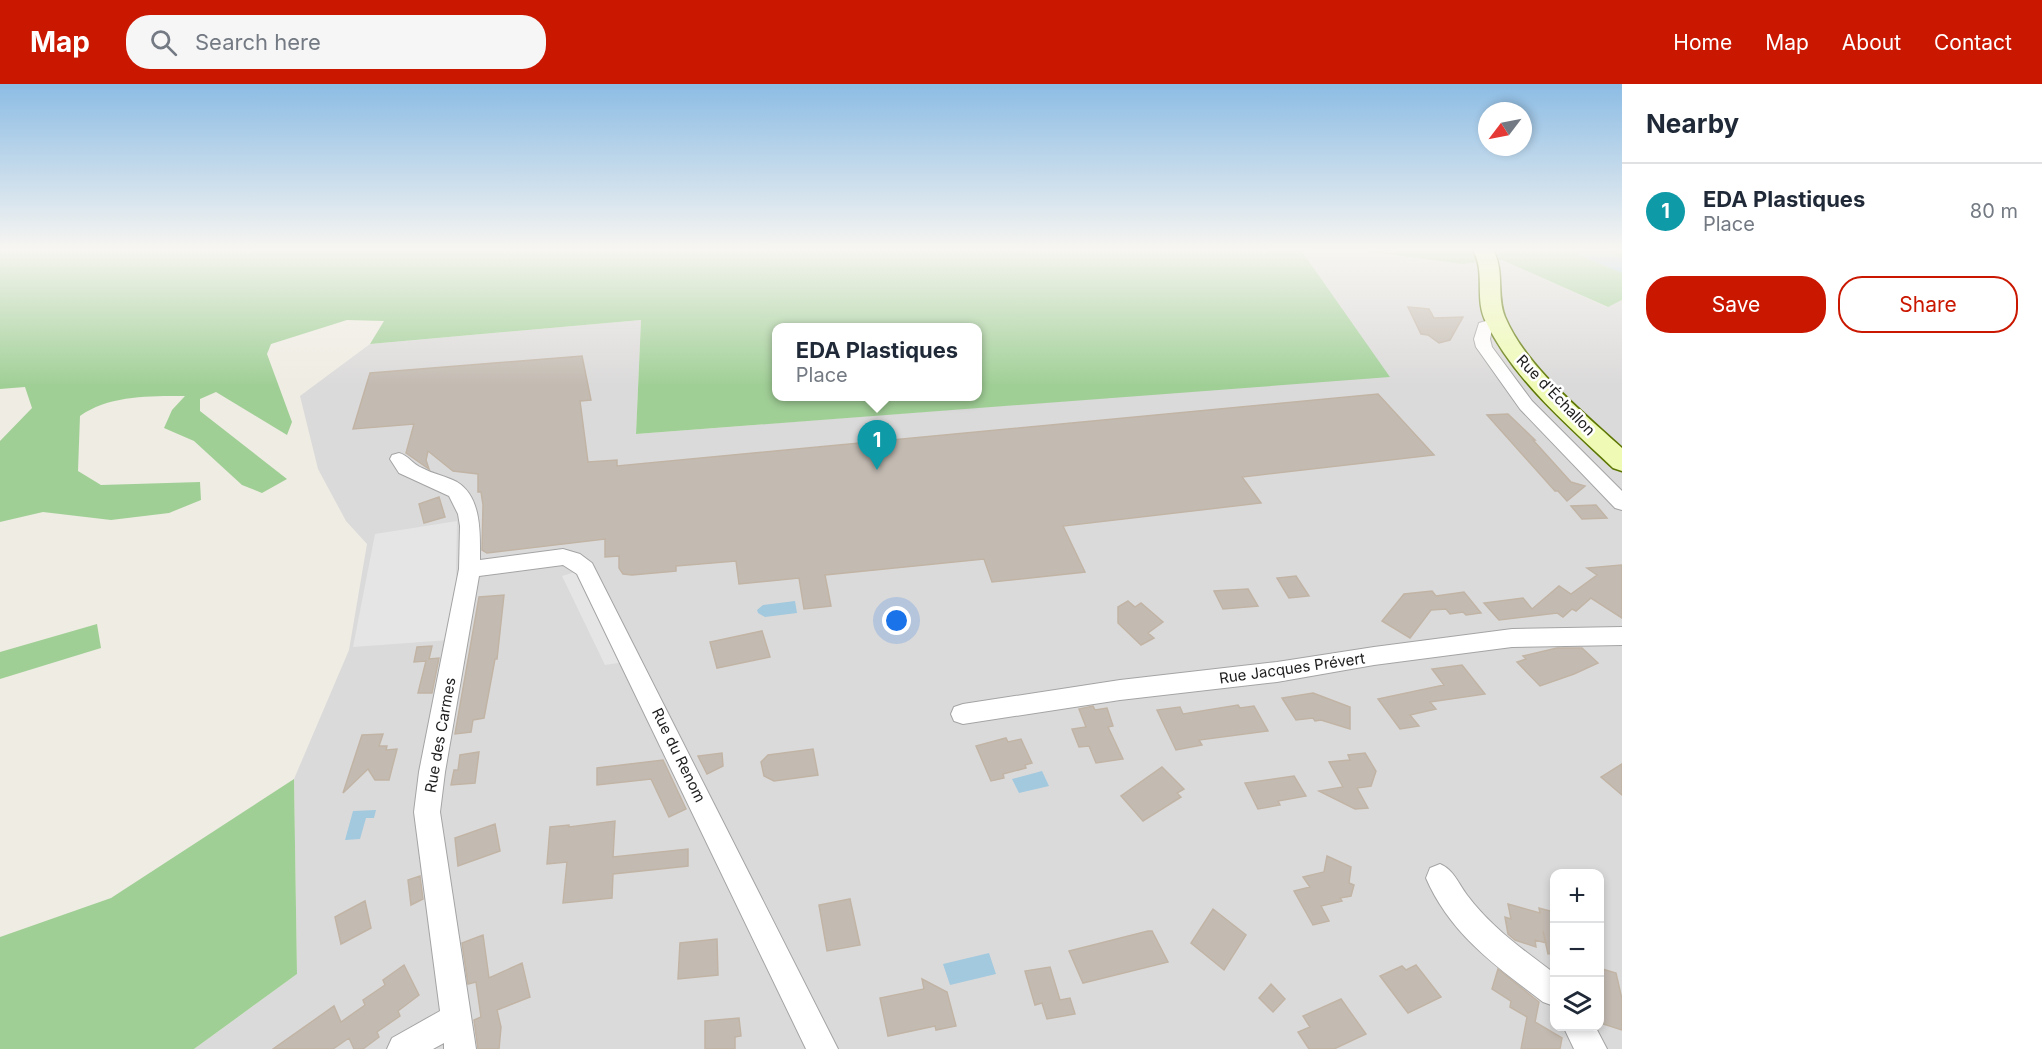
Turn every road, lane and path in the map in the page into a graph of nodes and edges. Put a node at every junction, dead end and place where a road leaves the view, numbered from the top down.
1 (1488, 295) edge
2 (1496, 322) junction
3 (399, 459) dead end
4 (1622, 462) edge
5 (1622, 503) edge
6 (470, 569) junction
7 (1622, 636) edge
8 (963, 714) dead end
9 (1440, 878) dead end
10 (1550, 988) edge
11 (456, 1019) junction
12 (1581, 1031) edge
13 (403, 1049) edge
14 (460, 1049) edge
15 (822, 1049) edge
16 (1591, 1049) edge

1 - 2 main road, Rue d'Échallon
2 - 4 main road, Rue d'Échallon
2 - 5 street
3 - 6 street, Rue des Carmes
6 - 11 street, Rue des Carmes
6 - 15 street, Rue du Renom
7 - 8 street, Rue Jacques Prévert
9 - 10 street
11 - 13 street
11 - 14 street, Rue des Carmes
12 - 16 street

